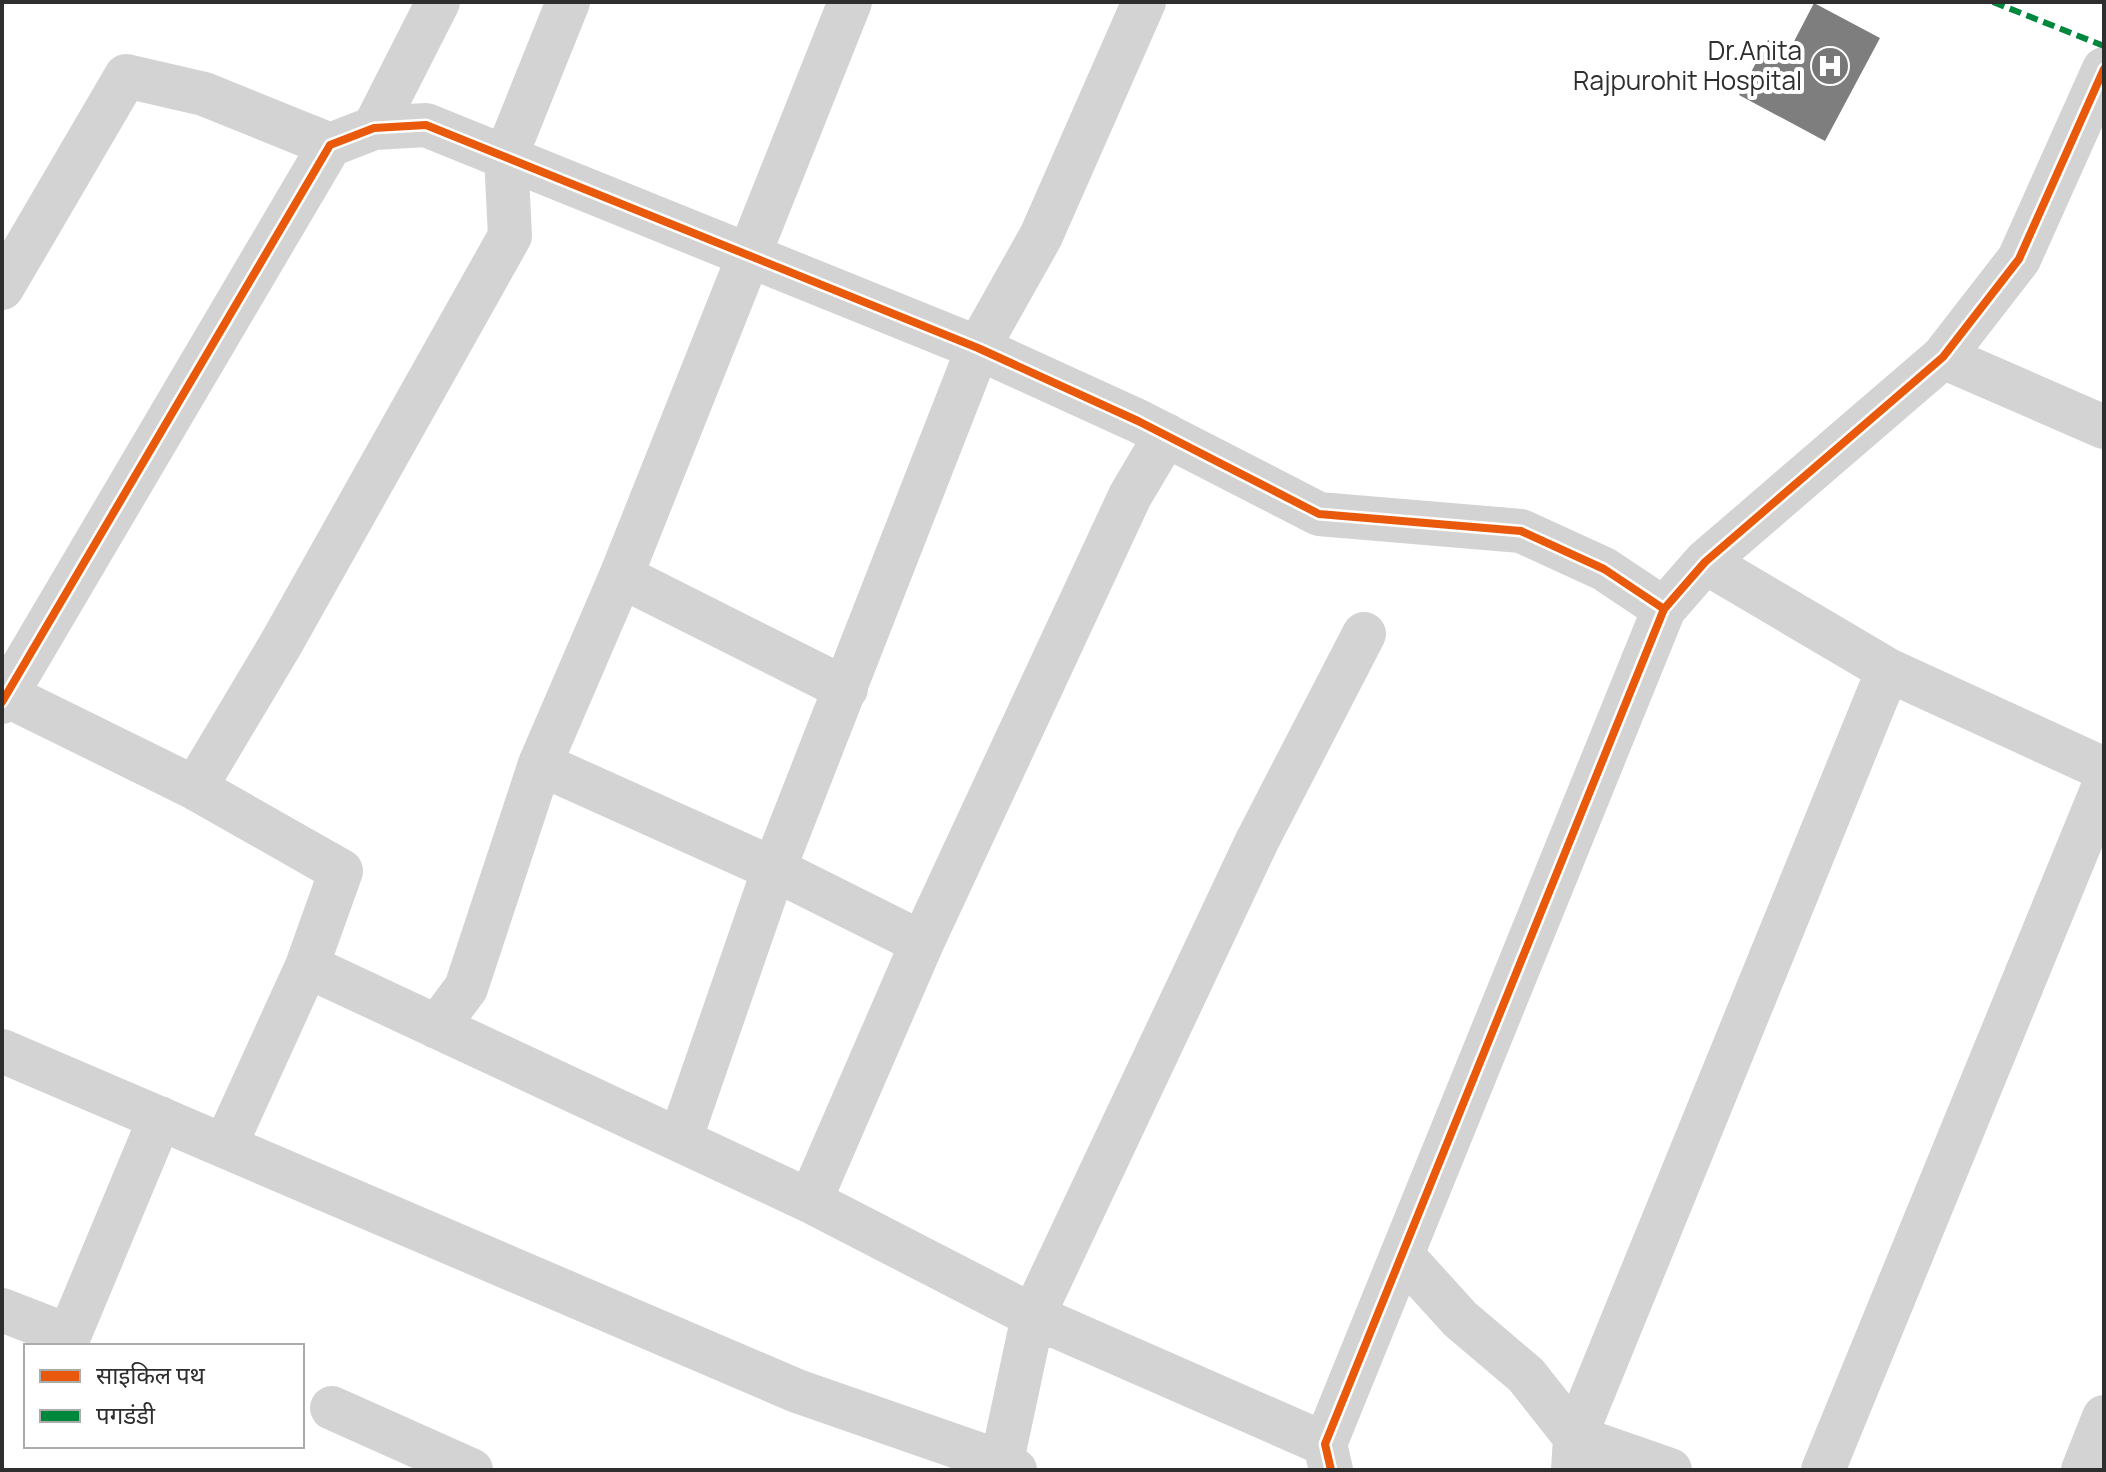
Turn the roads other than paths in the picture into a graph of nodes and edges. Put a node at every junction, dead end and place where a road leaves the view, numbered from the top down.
1 (438, 2) edge
2 (568, 2) edge
3 (850, 2) edge
4 (1144, 2) edge
5 (2104, 69) edge
6 (374, 128) junction
7 (330, 145) junction
8 (506, 156) junction
9 (749, 254) junction
10 (2, 288) edge
11 (978, 348) junction
12 (1943, 357) junction
13 (2104, 427) edge
14 (1166, 435) junction
15 (1705, 562) junction
16 (621, 576) junction
17 (1664, 609) junction
18 (1364, 634) dead end
19 (1888, 670) junction
20 (846, 689) junction
21 (3, 697) edge
22 (540, 764) junction
23 (2104, 769) edge
24 (2104, 785) edge
25 (195, 788) junction
26 (774, 869) junction
27 (922, 943) junction
28 (307, 966) junction
29 (437, 1027) junction
30 (2, 1052) edge
31 (160, 1118) junction
32 (680, 1140) junction
33 (225, 1146) junction
34 (810, 1201) junction
35 (1402, 1255) junction
36 (2, 1310) edge
37 (1033, 1316) junction
38 (332, 1408) dead end
39 (2104, 1417) edge
40 (1574, 1454) edge
41 (1328, 1457) edge
42 (1005, 1467) edge
43 (471, 1470) edge
44 (1670, 1470) edge
45 (1823, 1470) edge
46 (2083, 1470) edge

1 - 6 street
2 - 8 street
3 - 9 street
4 - 11 street
5 - 12 street
6 - 7 street
6 - 8 street
7 - 10 street
7 - 21 street
8 - 9 street
8 - 25 street
9 - 11 street
9 - 16 street
11 - 14 street
11 - 20 street
12 - 13 street
12 - 15 street
14 - 17 street
14 - 27 street
15 - 17 street
15 - 19 street
16 - 20 street
16 - 22 street
17 - 35 street
18 - 37 street
19 - 23 street
19 - 40 street
20 - 26 street
21 - 25 street
22 - 26 street
22 - 29 street
24 - 45 street
25 - 28 street
26 - 27 street
26 - 32 street
27 - 34 street
28 - 29 street
28 - 33 street
29 - 32 street
30 - 31 street
31 - 33 street
31 - 36 street
32 - 34 street
33 - 42 street
34 - 37 street
35 - 40 street
35 - 41 street
37 - 41 street
37 - 42 street
38 - 43 street
39 - 46 street
40 - 44 street

